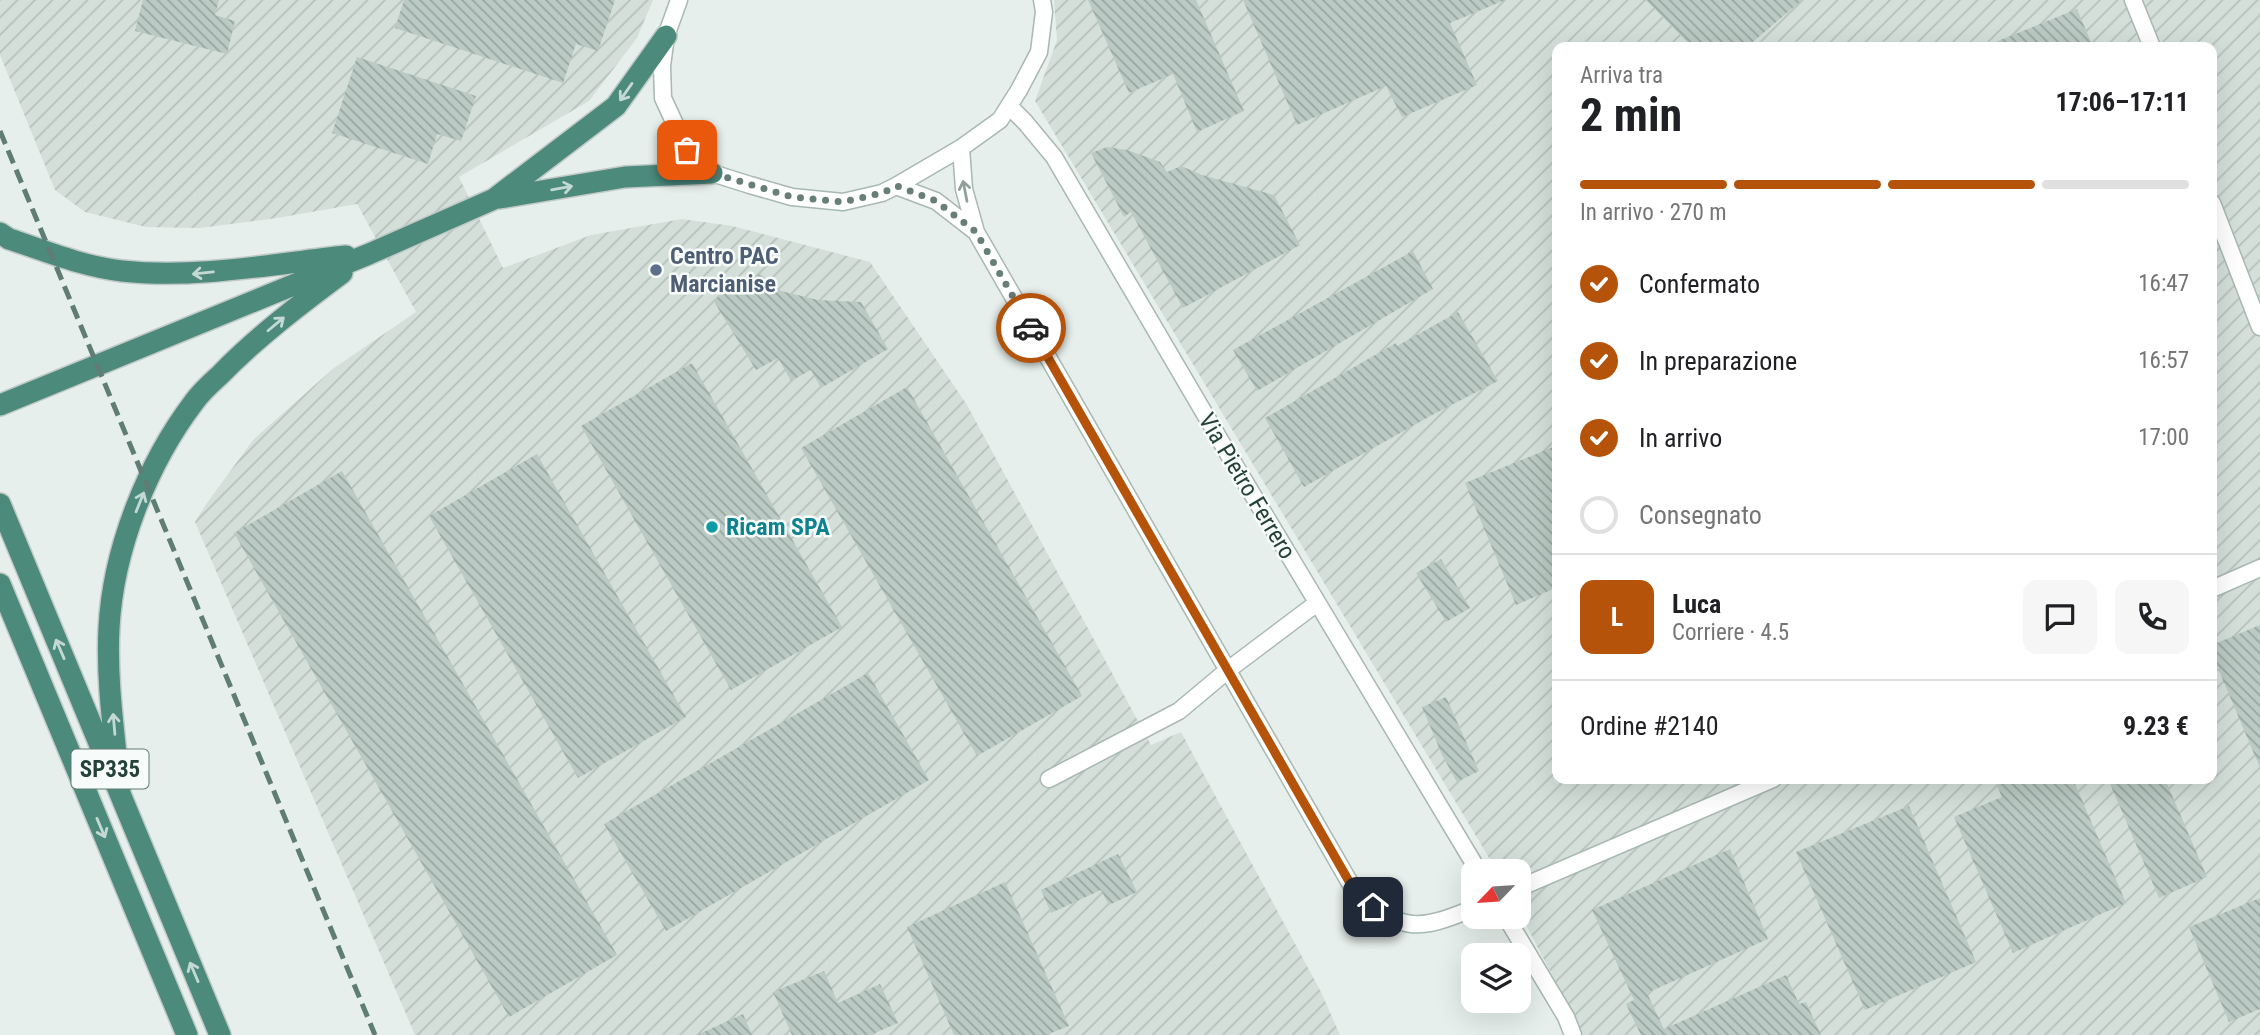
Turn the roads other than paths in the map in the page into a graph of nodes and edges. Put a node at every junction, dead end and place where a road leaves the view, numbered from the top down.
1 (679, 0) edge
2 (1042, 0) edge
3 (2133, 0) edge
4 (666, 36) junction
5 (2150, 42) edge
6 (1009, 106) junction
7 (961, 148) junction
8 (712, 173) junction
9 (897, 186) junction
10 (494, 199) junction
11 (2217, 216) edge
12 (976, 232) junction
13 (0, 233) edge
14 (369, 254) junction
15 (2260, 327) edge
16 (0, 405) edge
17 (0, 504) edge
18 (2260, 568) edge
19 (0, 584) edge
20 (2217, 587) edge
21 (1317, 603) junction
22 (1228, 670) junction
23 (1049, 779) dead end
24 (1761, 784) edge
25 (120, 793) junction
26 (1471, 859) edge
27 (1531, 883) edge
28 (1461, 913) edge
29 (1513, 929) edge
30 (187, 1035) edge
31 (220, 1035) edge
32 (1573, 1035) edge

1 - 4 street
2 - 6 street
3 - 5 street
4 - 8 street
4 -> 10 highway
6 - 7 street
6 - 21 street, Via Pietro Ferrero
7 - 9 street
12 -> 7 street
8 - 9 street
10 -> 8 highway
9 - 12 street
10 - 14 highway
11 - 15 street
12 - 22 street
14 -> 13 highway
14 - 16 highway
25 -> 14 highway
25 -> 17 highway, SP335
18 - 20 street
19 -> 30 highway, SP335
21 - 22 street
21 - 26 street, Via Pietro Ferrero
22 - 23 street
22 - 28 street
24 - 27 street
31 -> 25 highway, SP335
29 - 32 street

